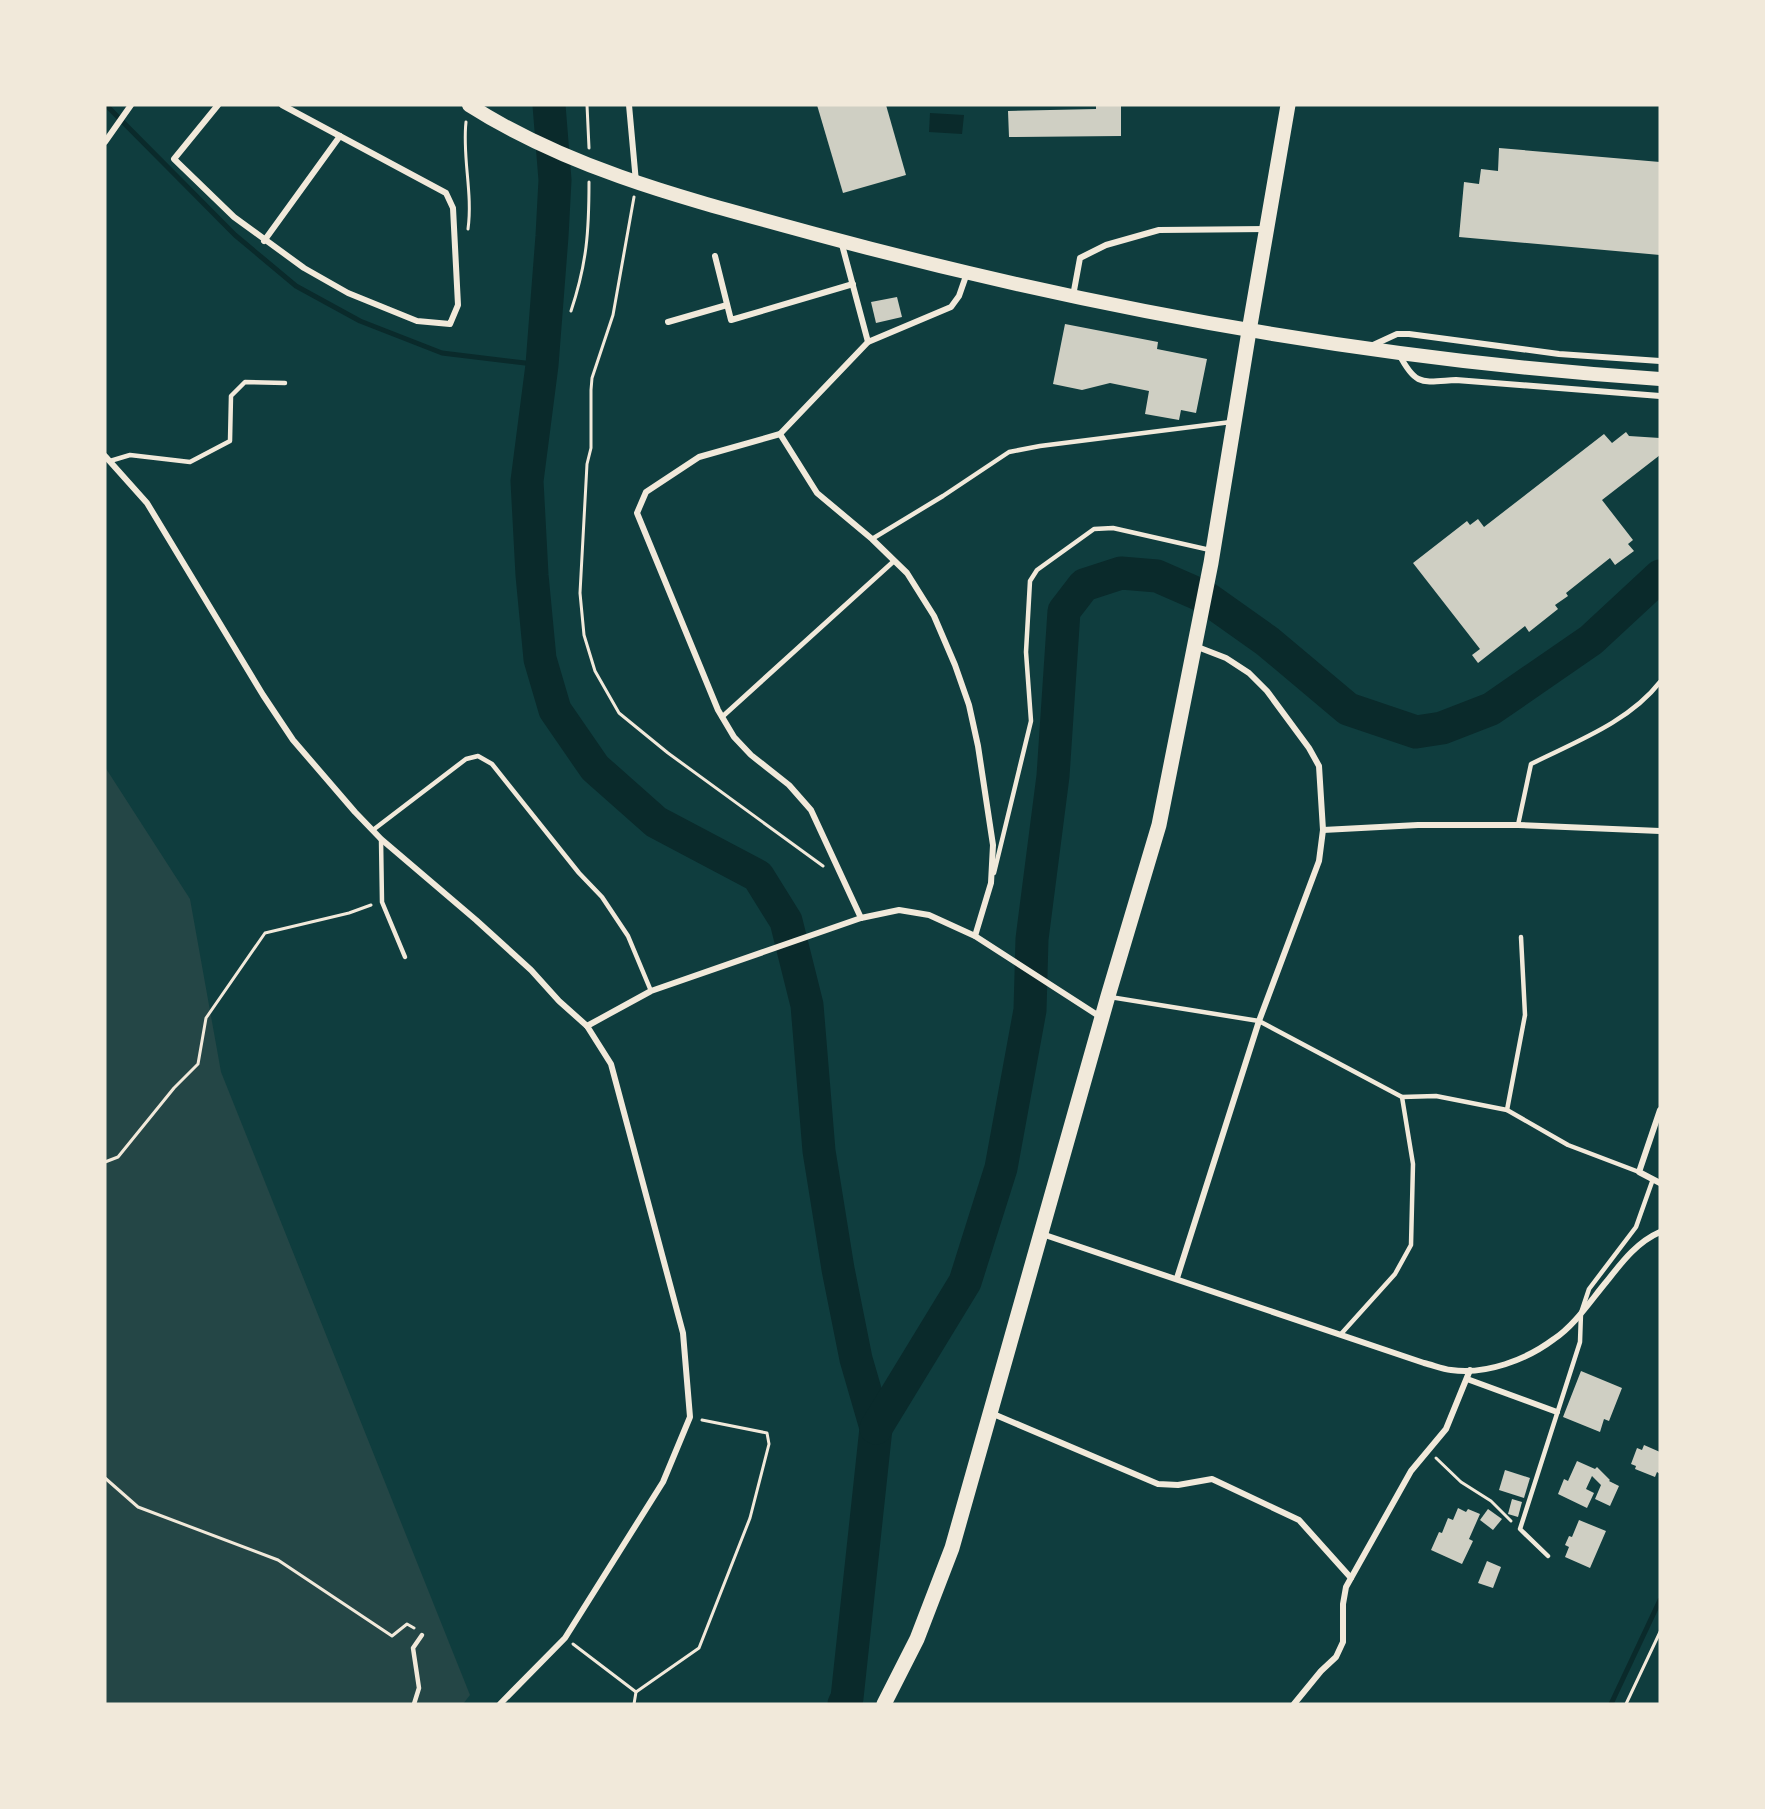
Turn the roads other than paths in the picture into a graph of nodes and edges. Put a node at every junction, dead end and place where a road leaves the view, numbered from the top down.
1 (131, 105) edge
2 (218, 105) edge
3 (282, 105) edge
4 (629, 105) edge
5 (1288, 105) edge
6 (468, 110) edge
7 (340, 136) junction
8 (105, 142) edge
9 (636, 183) junction
10 (1268, 229) junction
11 (264, 241) junction
12 (841, 241) junction
13 (715, 256) dead end
14 (967, 273) junction
15 (853, 284) junction
16 (1072, 296) junction
17 (728, 305) junction
18 (668, 322) dead end
19 (1248, 331) junction
20 (868, 342) junction
21 (1365, 349) junction
22 (1399, 354) junction
23 (1660, 361) edge
24 (1660, 379) edge
25 (285, 383) dead end
26 (1660, 396) edge
27 (1233, 421) junction
28 (780, 434) junction
29 (108, 459) edge
30 (872, 539) junction
31 (1212, 557) junction
32 (894, 561) junction
33 (1195, 641) junction
34 (1660, 682) edge
35 (722, 717) junction
36 (1518, 825) junction
37 (372, 830) junction
38 (1323, 830) junction
39 (1660, 831) edge
40 (381, 839) junction
41 (991, 883) junction
42 (857, 919) junction
43 (975, 936) junction
44 (1521, 937) dead end
45 (405, 957) dead end
46 (651, 991) junction
47 (1108, 996) junction
48 (1102, 1018) junction
49 (1259, 1021) junction
50 (587, 1026) junction
51 (1402, 1097) junction
52 (1507, 1110) junction
53 (1660, 1110) edge
54 (1639, 1172) junction
55 (1653, 1179) junction
56 (1660, 1183) edge
57 (1660, 1232) edge
58 (1042, 1234) junction
59 (1177, 1278) junction
60 (1581, 1313) junction
61 (1341, 1334) junction
62 (1470, 1370) junction
63 (1467, 1379) junction
64 (1557, 1412) junction
65 (991, 1413) junction
66 (1548, 1556) dead end
67 (1352, 1578) junction
68 (422, 1635) road end
69 (414, 1704) edge
70 (500, 1704) edge
71 (884, 1704) edge
72 (1294, 1704) edge

1 - 8 street
2 - 11 street
3 - 7 street
4 - 9 street
5 - 10 highway
6 - 9 main road
7 - 11 street
7 - 11 street
9 - 12 main road
10 - 16 street
10 - 19 highway
12 - 14 main road
12 - 15 street
13 - 17 street
14 - 16 main road
14 - 20 street
15 - 17 street
15 - 20 street
16 - 19 main road
17 - 18 street
19 - 21 main road
19 - 27 highway
20 - 28 street
21 - 22 main road
21 - 23 street
22 - 24 main road
22 - 26 street
25 - 29 lane
27 - 30 lane
27 - 31 highway
28 - 30 street
28 - 35 street
29 - 37 street
30 - 32 street
31 - 33 highway
31 - 41 lane
32 - 35 street
32 - 41 street
33 - 38 street
33 - 47 highway
34 - 36 lane
35 - 42 street
36 - 38 street
36 - 39 street
37 - 40 street
37 - 46 lane
38 - 49 street
40 - 45 lane
40 - 50 street
41 - 43 street
42 - 43 street
42 - 46 street
43 - 48 street
44 - 52 lane
46 - 50 street
47 - 48 highway
47 - 49 lane
48 - 58 highway
49 - 51 lane
49 - 59 street
50 - 70 street
51 - 52 lane
51 - 61 lane
52 - 54 lane
53 - 54 street
54 - 55 street
55 - 56 street
55 - 60 lane
57 - 60 street
58 - 59 street
58 - 65 highway
59 - 61 street
60 - 62 street
60 - 64 lane
61 - 62 street
62 - 63 street
63 - 64 street
63 - 67 street
64 - 66 lane
65 - 67 street
65 - 71 highway
67 - 72 street
68 - 69 lane

